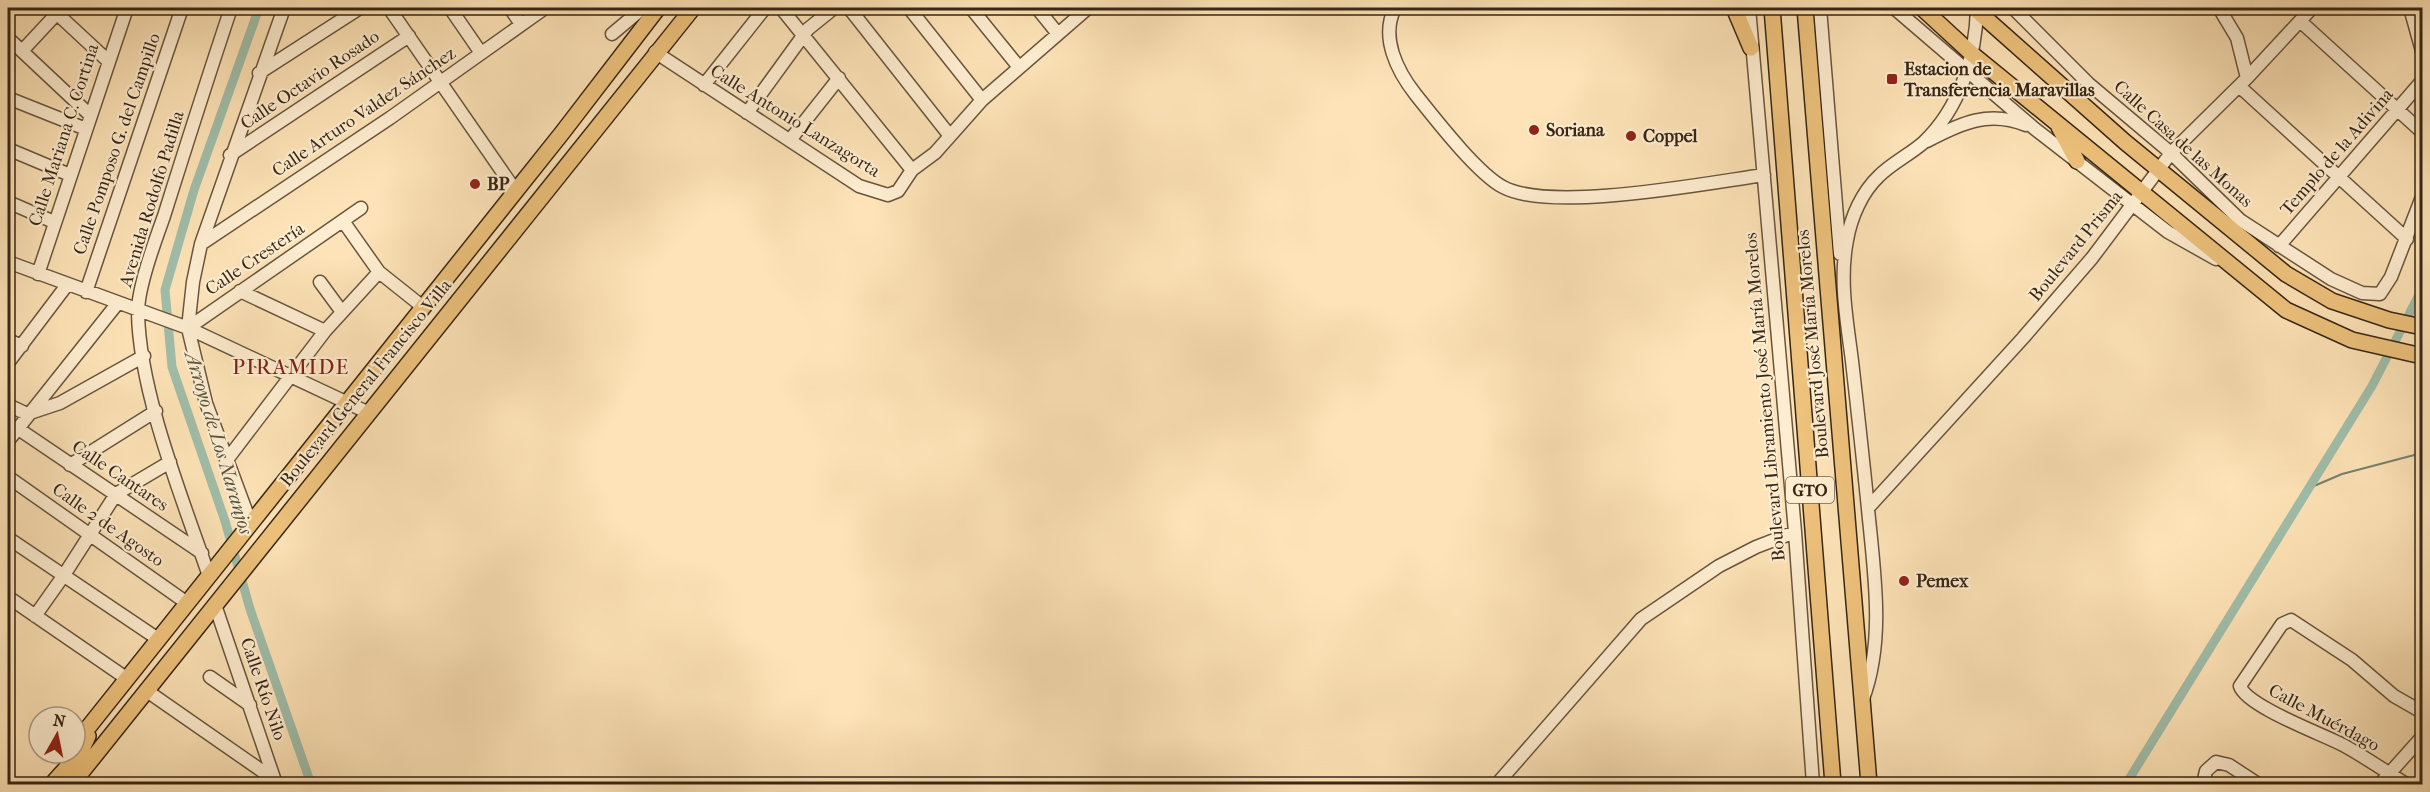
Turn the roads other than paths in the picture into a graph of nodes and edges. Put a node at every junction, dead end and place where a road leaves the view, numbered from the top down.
1 (125, 8) edge
2 (182, 8) edge
3 (231, 8) edge
4 (284, 8) edge
5 (360, 8) edge
6 (388, 8) edge
7 (450, 8) edge
8 (510, 8) edge
9 (545, 8) edge
10 (658, 8) edge
11 (693, 8) edge
12 (765, 8) edge
13 (781, 8) edge
14 (834, 8) edge
15 (849, 8) edge
16 (909, 8) edge
17 (971, 8) edge
18 (1037, 8) edge
19 (1088, 8) edge
20 (1395, 8) edge
21 (1734, 8) edge
22 (1749, 8) edge
23 (1756, 8) edge
24 (1772, 8) edge
25 (1805, 8) edge
26 (1820, 8) edge
27 (1894, 8) edge
28 (1922, 8) edge
29 (1976, 8) edge
30 (2013, 8) edge
31 (2219, 8) edge
32 (2312, 8) edge
33 (2410, 8) edge
34 (57, 10) edge
35 (635, 10) edge
36 (2300, 21) junction
37 (521, 24) junction
38 (640, 30) junction
39 (612, 34) dead end
40 (804, 34) junction
41 (1058, 34) junction
42 (409, 36) junction
43 (8, 38) edge
44 (1751, 48) junction
45 (22, 51) junction
46 (2422, 51) edge
47 (655, 52) junction
48 (481, 53) junction
49 (1972, 54) junction
50 (107, 60) junction
51 (1017, 66) junction
52 (1967, 72) junction
53 (259, 73) junction
54 (838, 78) junction
55 (2422, 81) edge
56 (441, 82) junction
57 (2243, 82) junction
58 (704, 86) junction
59 (8, 98) edge
60 (982, 100) junction
61 (2397, 109) junction
62 (747, 113) junction
63 (90, 115) junction
64 (2054, 119) junction
65 (86, 129) junction
66 (2036, 129) junction
67 (2422, 132) edge
68 (950, 136) junction
69 (790, 140) junction
70 (1923, 142) junction
71 (8, 149) edge
72 (2171, 153) junction
73 (230, 154) junction
74 (2077, 161) junction
75 (2159, 169) junction
76 (912, 170) junction
77 (70, 175) junction
78 (1764, 175) junction
79 (2342, 177) junction
80 (515, 190) junction
81 (2143, 191) junction
82 (2422, 197) edge
83 (8, 202) edge
84 (2134, 205) junction
85 (361, 208) dead end
86 (2240, 220) junction
87 (343, 221) junction
88 (54, 222) junction
89 (2407, 239) junction
90 (201, 244) junction
91 (2279, 246) junction
92 (2263, 256) junction
93 (8, 262) edge
94 (379, 272) junction
95 (2240, 273) junction
96 (38, 274) junction
97 (1842, 279) junction
98 (320, 282) dead end
99 (67, 285) junction
100 (240, 291) junction
101 (86, 292) junction
102 (117, 304) junction
103 (423, 307) junction
104 (138, 311) junction
105 (342, 312) junction
106 (182, 326) junction
107 (2417, 326) edge
108 (325, 331) junction
109 (400, 335) junction
110 (8, 340) edge
111 (22, 346) junction
112 (144, 356) junction
113 (2422, 357) edge
114 (8, 363) edge
115 (292, 378) junction
116 (346, 401) junction
117 (8, 405) edge
118 (156, 411) junction
119 (369, 413) junction
120 (27, 414) junction
121 (17, 428) junction
122 (8, 441) edge
123 (226, 461) junction
124 (170, 462) junction
125 (70, 465) junction
126 (8, 477) edge
127 (304, 492) junction
128 (116, 494) junction
129 (1868, 508) junction
130 (251, 524) junction
131 (1795, 532) junction
132 (91, 534) junction
133 (8, 537) edge
134 (202, 553) junction
135 (64, 575) junction
136 (209, 576) junction
137 (8, 597) edge
138 (187, 603) junction
139 (215, 605) junction
140 (35, 616) junction
141 (158, 639) junction
142 (210, 677) dead end
143 (126, 678) junction
144 (147, 691) junction
145 (1862, 703) junction
146 (250, 705) junction
147 (2422, 712) edge
148 (1828, 722) junction
149 (88, 728) joint
150 (2422, 737) edge
151 (58, 765) edge
152 (2390, 775) junction
153 (276, 782) edge
154 (42, 784) edge
155 (52, 784) edge
156 (72, 784) edge
157 (1497, 784) edge
158 (1813, 784) edge
159 (1825, 784) edge
160 (1833, 784) edge
161 (1869, 784) edge
162 (2203, 784) edge
163 (2258, 784) edge
164 (2380, 784) edge
165 (2406, 784) edge

1 - 50 street, Calle Mariana C. Cortina
2 - 101 street, Calle Pomposo G. del Campillo
3 - 104 street, Avenida Rodolfo Padilla
4 - 53 street
5 - 53 street
6 - 42 street
7 - 48 street
8 - 37 street
9 - 37 street, Calle Arturo Valdez Sánchez
10 - 38 main road, Boulevard General Francisco Villa
11 - 47 main road, Boulevard General Francisco Villa
12 - 58 street
13 - 40 street
14 - 40 street
15 - 68 street
16 - 60 street
17 - 51 street
18 - 41 street
19 - 41 street
20 - 78 street
21 - 44 main road
22 - 44 street, Boulevard Libramiento José María Morelos
23 - 44 street
24 - 148 main road, Boulevard José María Morelos / GTO
25 - 145 main road, Boulevard José María Morelos / GTO
26 - 97 street
27 - 52 street
28 - 49 main road
29 - 49 street
29 - 75 main road
30 - 72 street, Calle Casa de las Monas
31 - 57 street
32 - 36 street, Boulevard Prisma
33 - 46 street
34 - 45 street
34 - 50 street
35 - 38 street
35 - 39 street
36 - 57 street, Boulevard Prisma
36 - 61 street
37 - 48 street, Calle Arturo Valdez Sánchez
38 - 80 main road, Boulevard General Francisco Villa
40 - 54 street
40 - 62 street
41 - 51 street
42 - 56 street
42 - 73 street, Calle Octavio Rosado
43 - 45 street
44 - 78 street, Boulevard Libramiento José María Morelos
45 - 63 street
47 - 58 street, Calle Antonio Lanzagorta
47 - 119 main road, Boulevard General Francisco Villa
48 - 56 street, Calle Arturo Valdez Sánchez
49 - 52 street
49 - 64 main road
50 - 63 street, Calle Mariana C. Cortina
51 - 60 street
52 - 66 street
52 - 70 street
53 - 73 street
54 - 69 street
54 - 76 street
55 - 61 street, Templo de la Adivina
56 - 80 street
56 - 90 street, Calle Arturo Valdez Sánchez
57 - 72 street, Boulevard Prisma
57 - 79 street
58 - 62 street, Calle Antonio Lanzagorta
59 - 65 street
60 - 68 street
61 - 67 street
61 - 79 street, Templo de la Adivina
62 - 69 street, Calle Antonio Lanzagorta
63 - 65 street, Calle Mariana C. Cortina
64 - 74 main road
64 - 81 main road
65 - 77 street, Calle Mariana C. Cortina
66 - 70 street
66 - 74 street
68 - 76 street
69 - 76 street, Calle Antonio Lanzagorta
70 - 97 street
71 - 77 street
72 - 75 street, Boulevard Prisma
72 - 86 street, Calle Casa de las Monas
73 - 90 street
74 - 84 street
75 - 81 street, Boulevard Prisma
75 - 92 main road
77 - 88 street, Calle Mariana C. Cortina
78 - 131 street, Boulevard Libramiento José María Morelos
79 - 89 street
79 - 91 street, Templo de la Adivina
80 - 103 main road, Boulevard General Francisco Villa
81 - 84 street, Boulevard Prisma
81 - 95 main road
82 - 89 street
83 - 88 street
84 - 95 street
84 - 129 street, Boulevard Prisma
85 - 87 street, Calle Crestería
86 - 91 street, Calle Casa de las Monas
86 - 92 street
87 - 94 street
87 - 100 street, Calle Crestería
88 - 96 street, Calle Mariana C. Cortina
89 - 91 street, Calle Casa de las Monas
90 - 106 street
92 - 107 main road
93 - 96 street
94 - 103 street
94 - 105 street
95 - 113 main road
96 - 99 street
97 - 129 street
98 - 105 street
99 - 101 street
99 - 111 street
100 - 106 street, Calle Crestería
100 - 108 street
101 - 102 street
102 - 104 street
102 - 120 street
103 - 109 main road, Boulevard General Francisco Villa
104 - 106 street
104 - 112 street, Avenida Rodolfo Padilla
105 - 108 street
106 - 115 street
106 - 123 street
108 - 115 street
109 - 116 main road, Boulevard General Francisco Villa
109 - 119 main road
110 - 111 street
111 - 114 street
112 - 118 street, Avenida Rodolfo Padilla
112 - 120 street
115 - 116 street
115 - 123 street
116 - 119 street
116 - 127 main road
116 - 130 main road, Boulevard General Francisco Villa
117 - 120 street
118 - 124 street, Avenida Rodolfo Padilla
118 - 125 street
119 - 127 main road, Boulevard General Francisco Villa
120 - 121 street
121 - 122 street
121 - 125 street, Calle Cantares
123 - 130 street
124 - 128 street
124 - 134 street, Avenida Rodolfo Padilla
125 - 128 street, Calle Cantares
126 - 132 street, Calle 2 de Agosto
127 - 139 main road, Boulevard General Francisco Villa
128 - 132 street
128 - 134 street, Calle Cantares
129 - 145 street
130 - 136 main road, Boulevard General Francisco Villa
131 - 157 street
131 - 158 street, Boulevard Libramiento José María Morelos
132 - 135 street
132 - 138 street, Calle 2 de Agosto
133 - 135 street
134 - 136 street, Avenida Rodolfo Padilla
135 - 140 street
135 - 141 street
136 - 138 main road, Boulevard General Francisco Villa
137 - 140 street
138 - 141 main road, Boulevard General Francisco Villa
139 - 144 main road, Boulevard General Francisco Villa
139 - 146 street, Calle Río Nilo
140 - 143 street
141 - 143 main road, Boulevard General Francisco Villa
142 - 146 street
143 - 149 main road, Boulevard General Francisco Villa
144 - 153 street
144 - 156 main road, Boulevard General Francisco Villa
145 - 161 main road, Boulevard José María Morelos / GTO
146 - 153 street, Calle Río Nilo
147 - 152 street, Calle Muérdago
148 - 159 main road
148 - 160 main road, Boulevard José María Morelos / GTO
149 - 155 main road
150 - 152 street
151 - 154 main road
152 - 164 street
152 - 165 street
162 - 163 street

